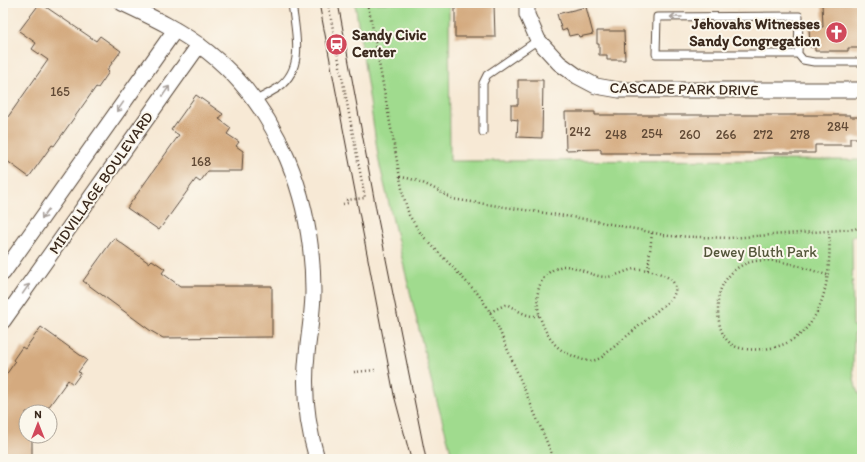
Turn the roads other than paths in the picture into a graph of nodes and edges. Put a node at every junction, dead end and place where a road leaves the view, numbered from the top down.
1 (122, 3) edge
2 (292, 3) edge
3 (527, 3) edge
4 (175, 30) junction
5 (538, 40) junction
6 (199, 45) junction
7 (798, 54) junction
8 (862, 62) edge
9 (862, 90) edge
10 (255, 101) junction
11 (484, 132) dead end
12 (3, 274) edge
13 (3, 321) edge
14 (317, 459) edge

1 - 4 street
2 - 10 lane
3 - 5 street, CASCADE PARK DRIVE
4 - 6 street
4 -> 12 street, MIDVILLAGE BOULEVARD
5 - 9 street, CASCADE PARK DRIVE
5 - 11 lane
6 - 10 street
13 -> 6 street, MIDVILLAGE BOULEVARD
7 -> 7 lane
7 - 8 lane
10 - 14 street

